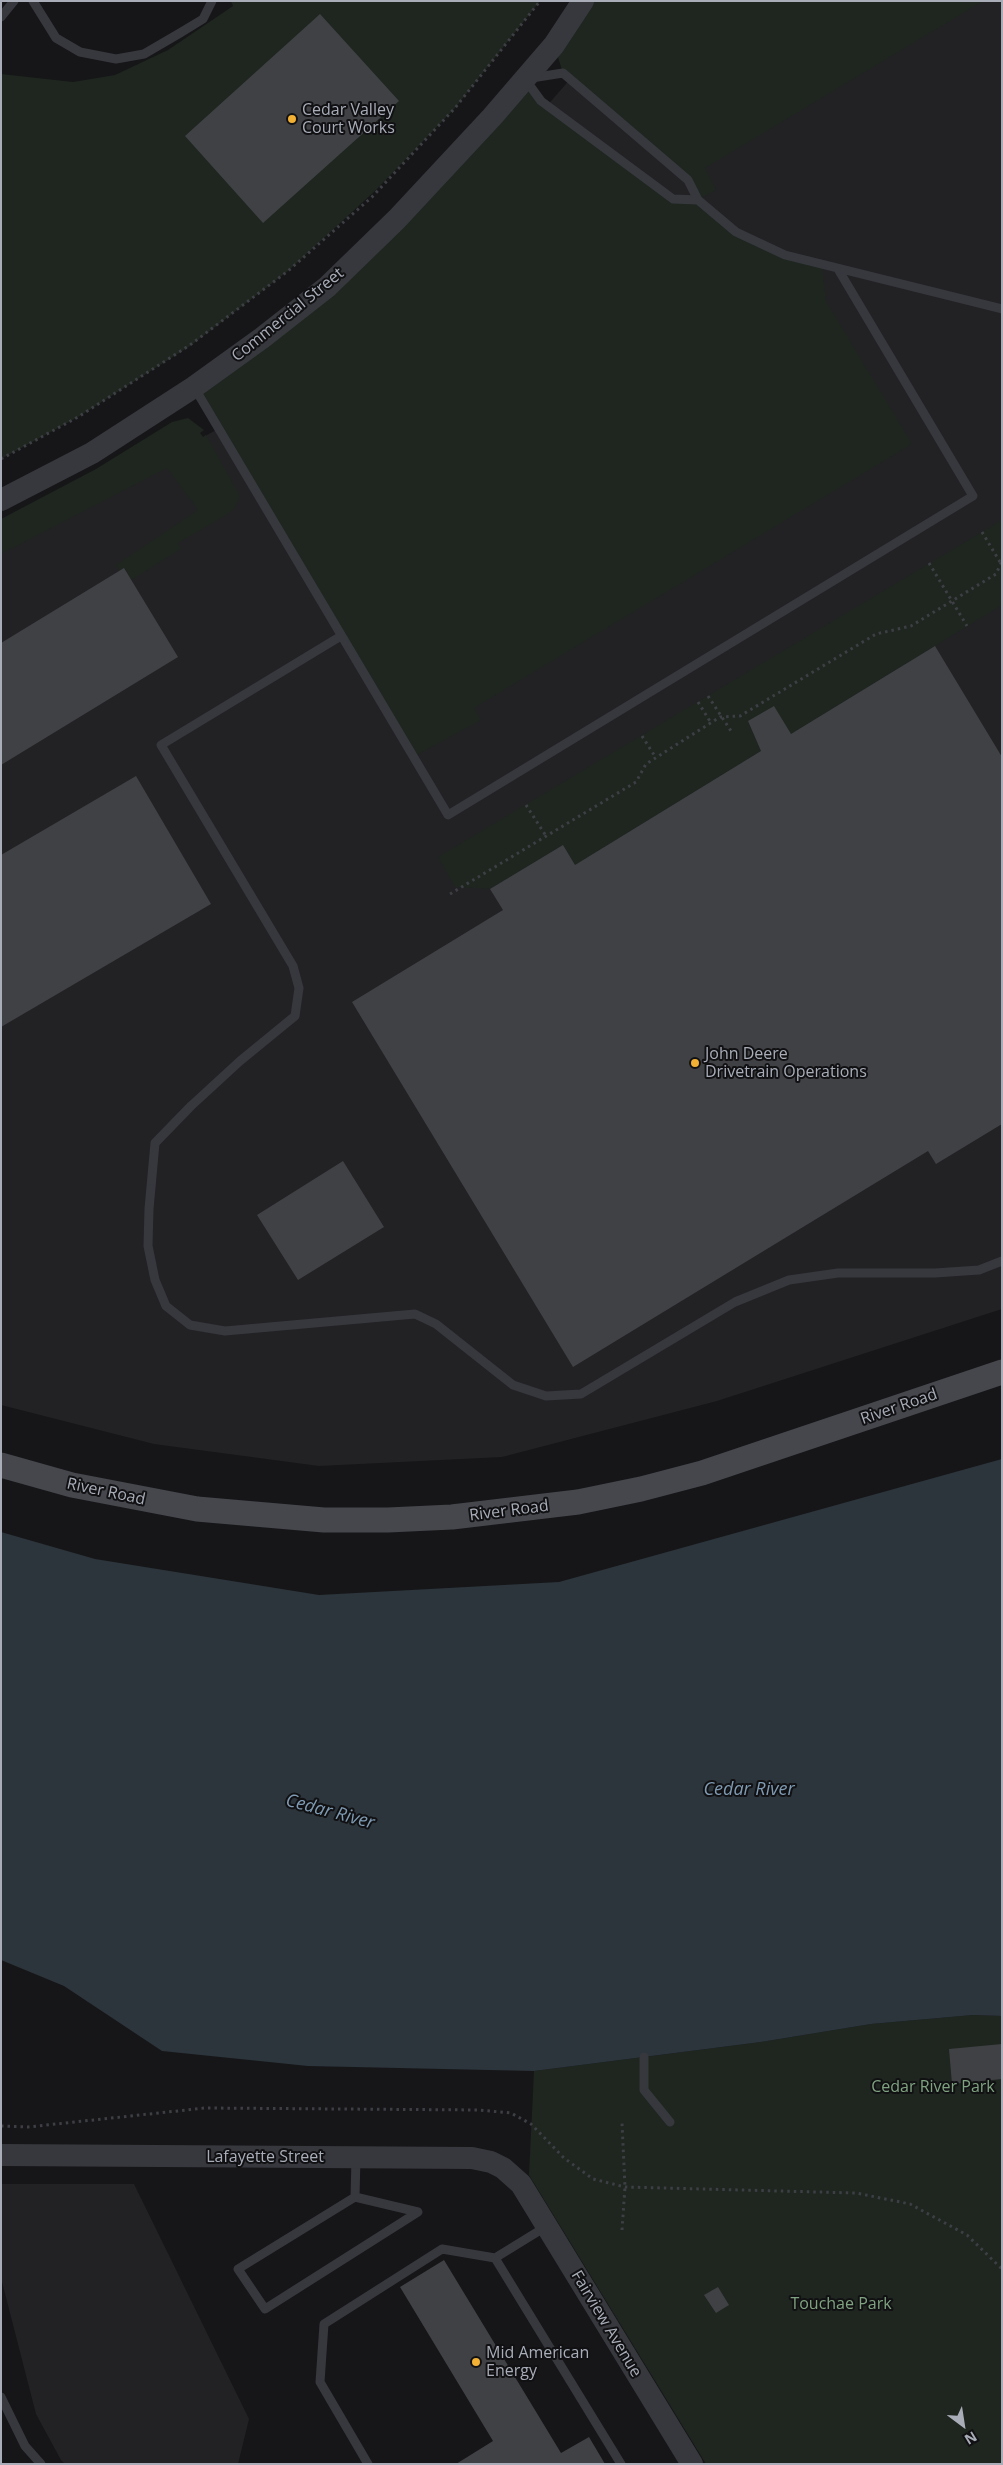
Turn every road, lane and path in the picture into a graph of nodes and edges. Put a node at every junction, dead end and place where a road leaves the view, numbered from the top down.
1 (14, 1) edge
2 (33, 1) edge
3 (212, 1) edge
4 (540, 1) edge
5 (583, 1) edge
6 (1, 17) edge
7 (525, 79) junction
8 (698, 200) junction
9 (838, 268) junction
10 (1002, 309) edge
11 (194, 387) junction
12 (1, 459) edge
13 (1, 500) edge
14 (982, 532) dead end
15 (1001, 562) edge
16 (929, 563) dead end
17 (952, 602) junction
18 (967, 626) dead end
19 (341, 636) junction
20 (708, 696) dead end
21 (698, 702) dead end
22 (720, 717) junction
23 (711, 723) junction
24 (731, 731) dead end
25 (642, 736) dead end
26 (656, 758) junction
27 (526, 805) dead end
28 (546, 836) junction
29 (450, 894) dead end
30 (1002, 1261) edge
31 (1002, 1372) edge
32 (1, 1465) edge
33 (644, 2057) dead end
34 (670, 2122) dead end
35 (622, 2123) dead end
36 (1, 2155) edge
37 (356, 2158) junction
38 (521, 2184) joint
39 (355, 2197) junction
40 (547, 2226) junction
41 (622, 2230) dead end
42 (495, 2258) junction
43 (1, 2397) edge
44 (41, 2464) edge
45 (368, 2464) edge
46 (621, 2464) edge
47 (692, 2464) edge

1 - 6 lane
2 - 3 lane
4 - 12 path
5 - 7 street, Commercial Street
7 - 8 lane
7 - 8 lane
7 - 11 street, Commercial Street
8 - 9 lane
9 - 10 lane
9 - 19 lane
11 - 13 street, Commercial Street
11 - 19 lane
14 - 15 path
15 - 17 path
16 - 17 path
17 - 18 path
17 - 22 path
19 - 30 lane
20 - 22 path
21 - 23 path
22 - 23 path
22 - 24 path
23 - 26 path
25 - 26 path
26 - 28 path
27 - 28 path
28 - 29 path
31 - 32 main road, River Road
33 - 34 lane
35 - 41 path
36 - 37 street, Lafayette Street
37 - 38 street, Lafayette Street
37 - 39 lane
38 - 40 street, Fairview Avenue
39 - 39 lane
40 - 42 lane
40 - 47 street, Fairview Avenue
42 - 45 lane
42 - 46 lane
43 - 44 lane

